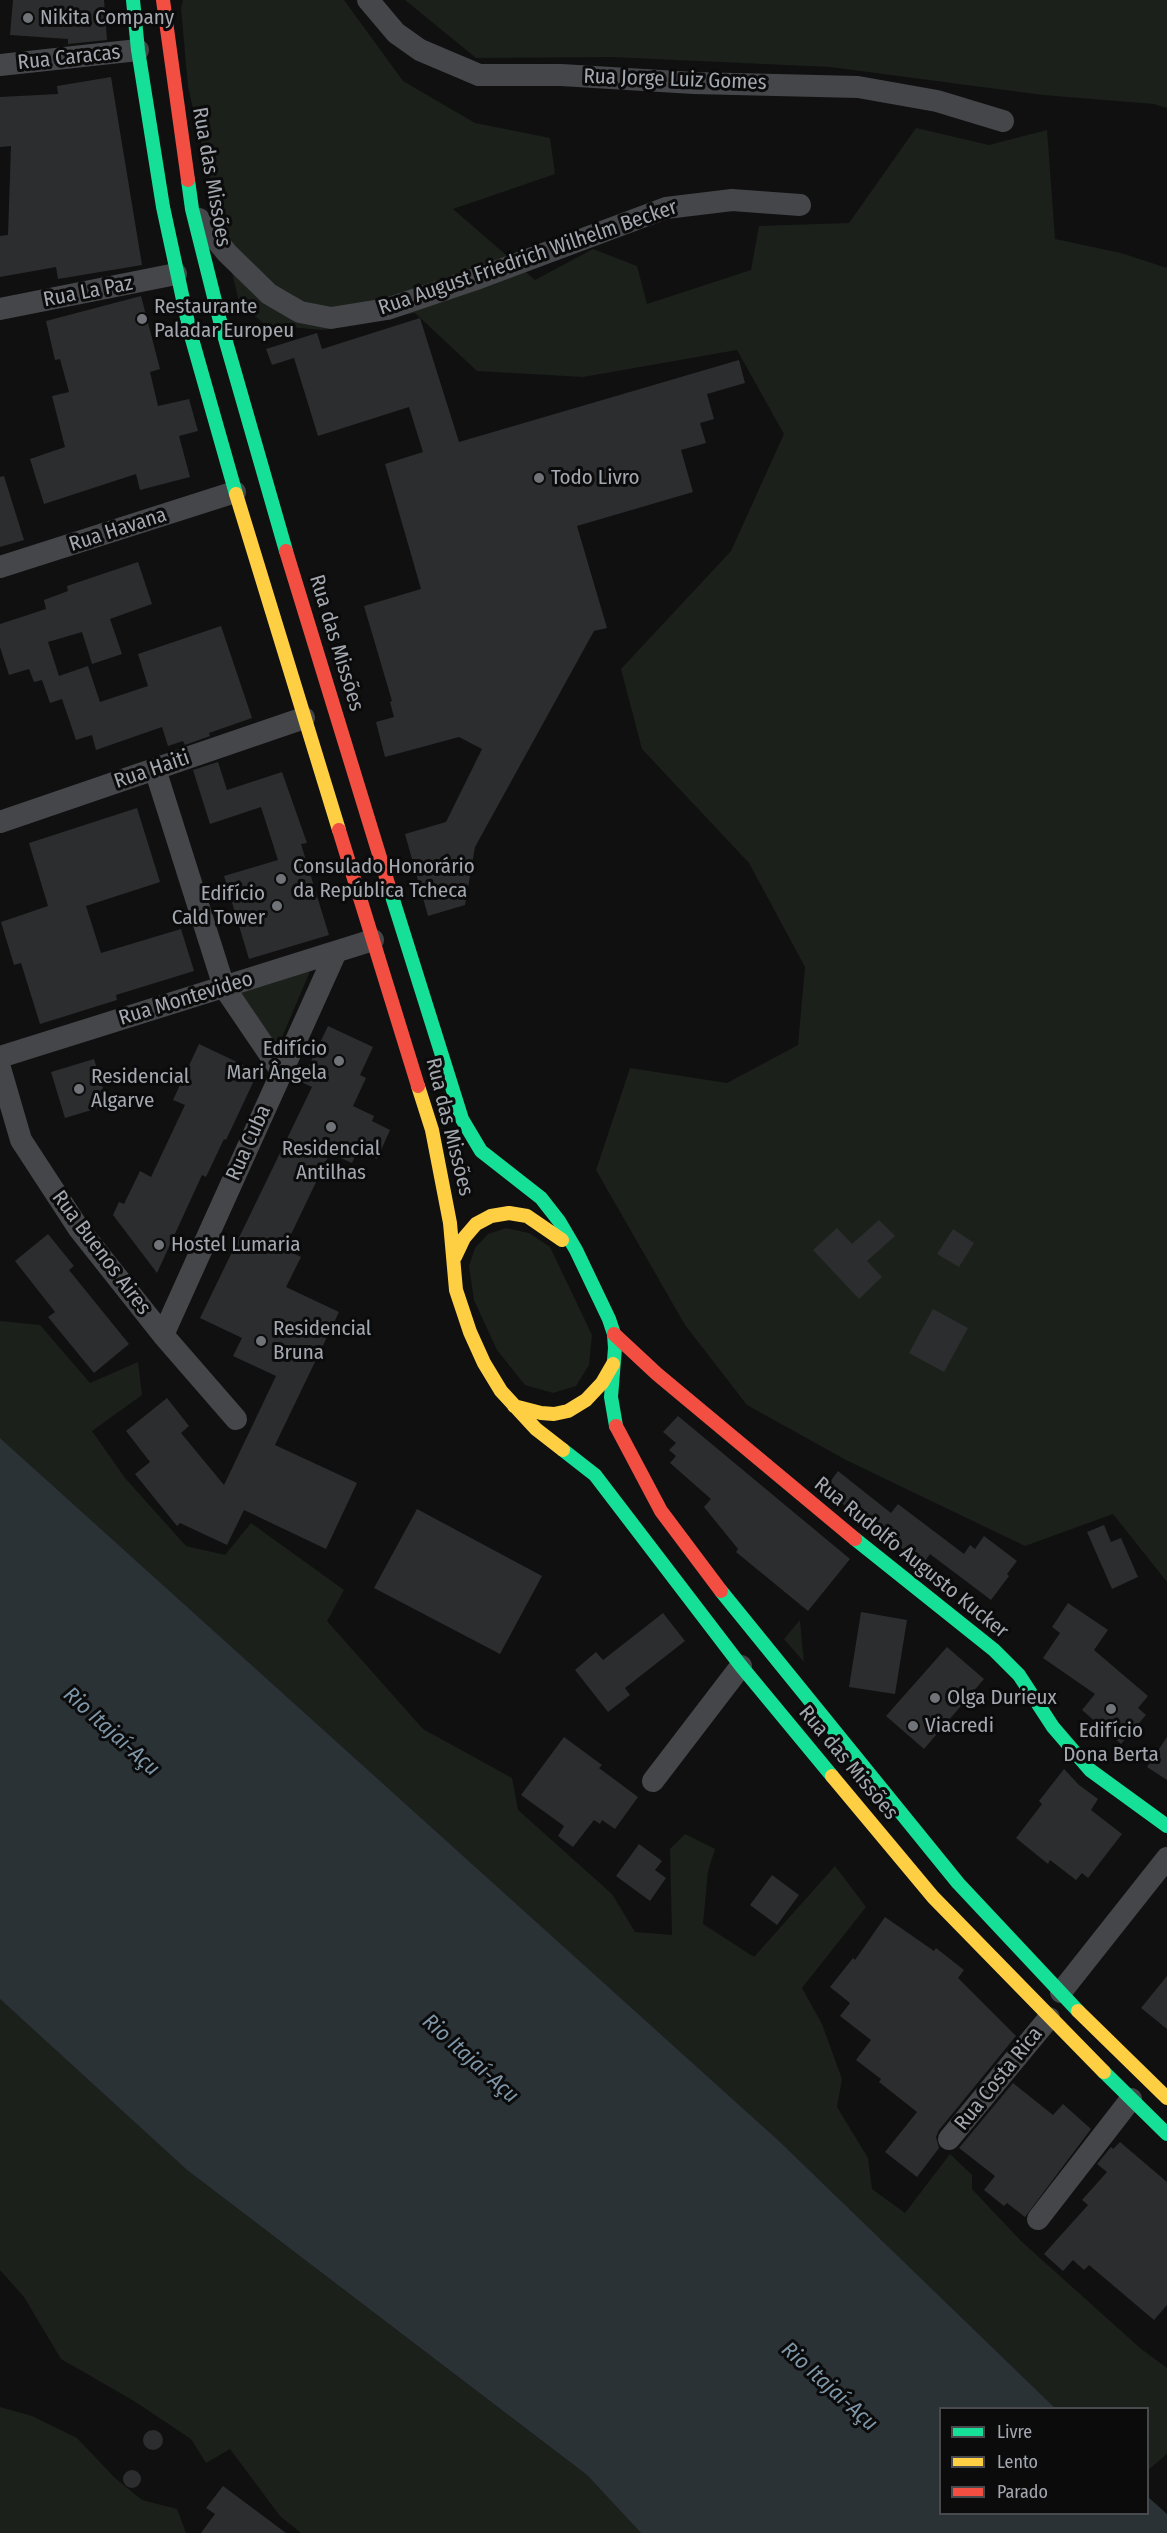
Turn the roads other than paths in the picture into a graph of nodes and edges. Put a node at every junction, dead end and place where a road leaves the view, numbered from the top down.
1 (133, 0) edge
2 (163, 0) edge
3 (368, 0) edge
4 (138, 50) junction
5 (0, 65) edge
6 (1003, 121) dead end
7 (800, 205) dead end
8 (192, 209) junction
9 (176, 274) junction
10 (0, 309) edge
11 (235, 492) junction
12 (274, 511) junction
13 (0, 567) edge
14 (304, 718) junction
15 (155, 769) junction
16 (0, 822) edge
17 (373, 940) junction
18 (336, 952) junction
19 (224, 987) junction
20 (0, 1057) edge
21 (0, 1068) edge
22 (281, 1071) junction
23 (576, 1250) junction
24 (454, 1257) junction
25 (614, 1334) junction
26 (163, 1335) junction
27 (614, 1362) junction
28 (514, 1406) junction
29 (236, 1419) dead end
30 (741, 1666) junction
31 (653, 1781) dead end
32 (1167, 1826) edge
33 (1167, 1858) edge
34 (1061, 1992) junction
35 (1049, 2018) junction
36 (1167, 2098) edge
37 (1131, 2099) junction
38 (1167, 2134) edge
39 (949, 2139) dead end
40 (1038, 2219) dead end

1 - 4 main road, Rua das Missões
2 - 8 main road, Rua das Missões
3 - 6 street, Rua Jorge Luiz Gomes
4 - 5 street, Rua Caracas
4 - 9 main road, Rua das Missões
7 - 8 street, Rua August Friedrich Wilhelm Becker
8 - 12 main road, Rua das Missões
9 - 10 street, Rua La Paz
9 - 11 main road, Rua das Missões
11 - 12 main road
11 - 13 street, Rua Havana
11 - 14 main road, Rua das Missões
12 - 23 main road, Rua das Missões
14 - 15 street, Rua Haiti
14 - 17 main road, Rua das Missões
15 - 16 street, Rua Haiti
15 - 19 street
17 - 18 street, Rua Montevideo
17 - 24 main road, Rua das Missões
18 - 19 street, Rua Montevideo
18 - 22 street, Rua Cuba
19 - 20 street, Rua Montevideo
19 - 22 street
21 - 26 street, Rua Buenos Aires
22 - 26 street, Rua Cuba
23 - 24 main road
23 - 25 main road
24 - 28 main road
25 - 27 main road
25 - 32 main road, Rua Rudolfo Augusto Kucker
26 - 29 street, Rua Buenos Aires
27 - 28 main road
27 - 34 main road, Rua das Missões
28 - 30 main road, Rua das Missões
30 - 31 street
30 - 35 main road, Rua das Missões
33 - 34 street
34 - 36 main road, Rua das Missões
35 - 37 main road, Rua das Missões
35 - 39 street, Rua Costa Rica
37 - 38 main road, Rua das Missões
37 - 40 street

